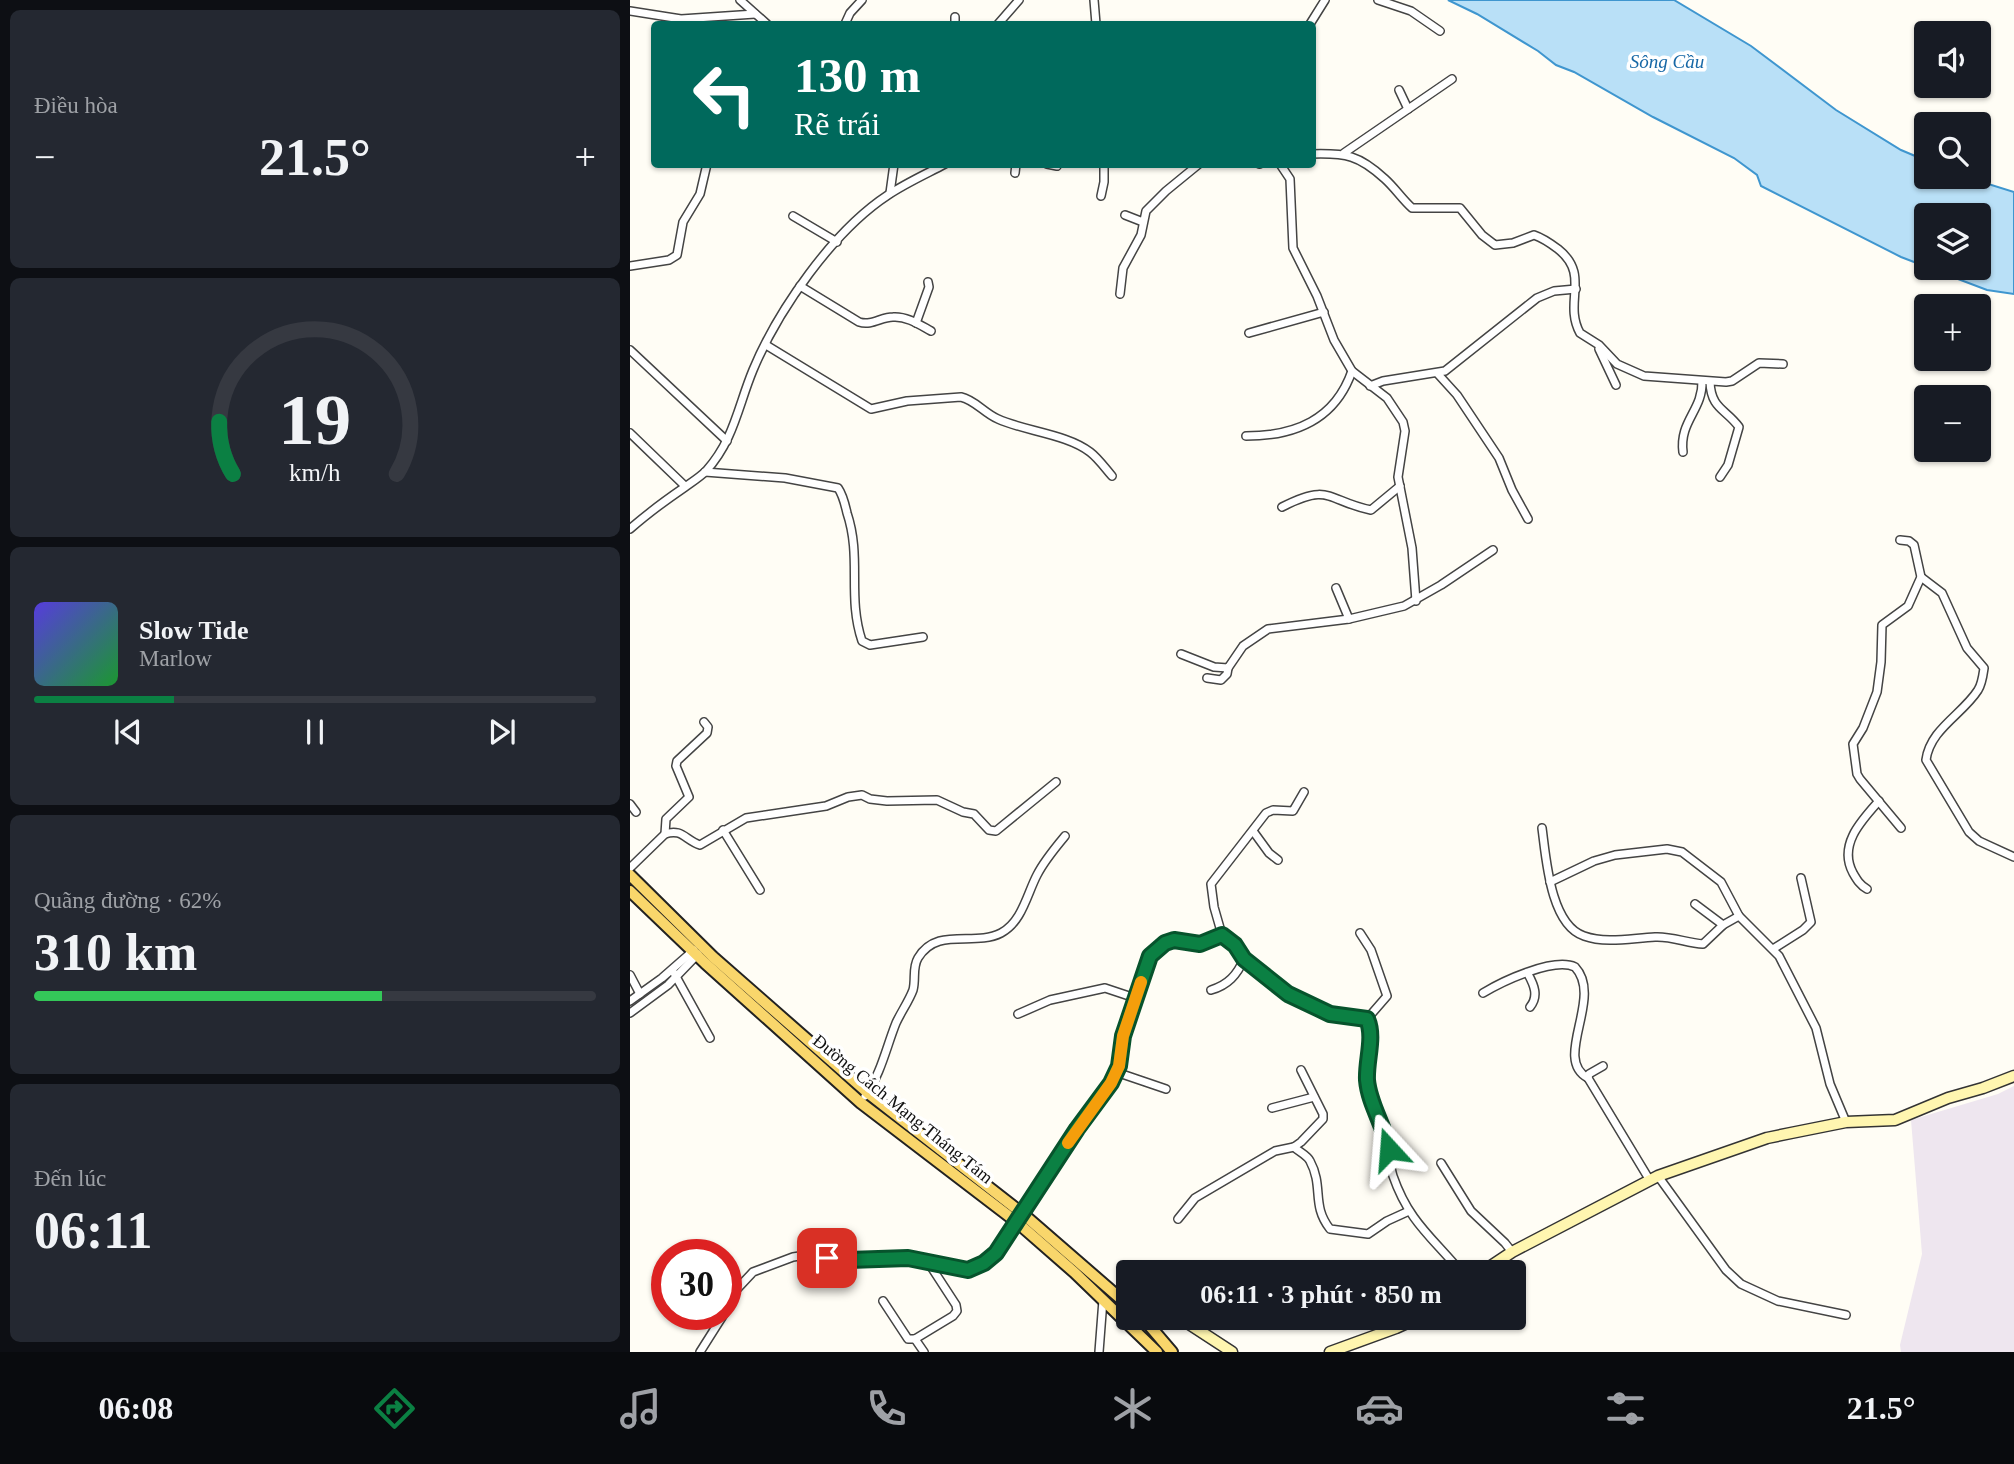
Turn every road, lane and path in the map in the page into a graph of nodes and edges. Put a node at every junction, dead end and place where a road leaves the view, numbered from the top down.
1 (740, 0) edge
2 (862, 0) edge
3 (1094, 0) edge
4 (1325, 0) edge
5 (1378, 0) edge
6 (1015, 1) edge
7 (630, 11) edge
8 (755, 14) junction
9 (763, 21) edge
10 (846, 21) edge
11 (1000, 21) edge
12 (1096, 21) edge
13 (1312, 21) edge
14 (1440, 31) dead end
15 (1452, 79) dead end
16 (1399, 90) dead end
17 (1408, 109) junction
18 (1344, 153) junction
19 (1316, 154) edge
20 (706, 168) edge
21 (893, 168) edge
22 (937, 168) edge
23 (1104, 168) edge
24 (1194, 168) edge
25 (1283, 168) edge
26 (890, 193) junction
27 (1101, 196) dead end
28 (1125, 215) dead end
29 (793, 216) dead end
30 (1143, 222) junction
31 (837, 242) junction
32 (630, 266) edge
33 (928, 282) dead end
34 (800, 286) junction
35 (1576, 289) junction
36 (1119, 294) dead end
37 (1324, 312) junction
38 (916, 323) junction
39 (931, 331) dead end
40 (1249, 334) dead end
41 (766, 345) junction
42 (1599, 345) junction
43 (630, 350) edge
44 (1783, 364) dead end
45 (1352, 371) junction
46 (1437, 373) junction
47 (1706, 382) junction
48 (1616, 385) dead end
49 (1370, 386) junction
50 (630, 433) edge
51 (1245, 436) dead end
52 (727, 441) junction
53 (1683, 452) dead end
54 (705, 472) junction
55 (1112, 476) dead end
56 (1720, 477) dead end
57 (685, 486) junction
58 (1400, 486) junction
59 (1282, 508) dead end
60 (1528, 519) dead end
61 (630, 530) edge
62 (1899, 540) dead end
63 (1493, 550) dead end
64 (1921, 577) junction
65 (1336, 588) dead end
66 (1416, 601) junction
67 (1349, 619) junction
68 (923, 637) dead end
69 (1181, 654) dead end
70 (1228, 668) junction
71 (1207, 678) dead end
72 (704, 722) dead end
73 (1055, 782) dead end
74 (1304, 792) dead end
75 (1879, 801) junction
76 (630, 804) edge
77 (636, 812) dead end
78 (1542, 828) dead end
79 (1901, 828) dead end
80 (723, 830) junction
81 (1253, 831) junction
82 (665, 834) junction
83 (1065, 836) dead end
84 (2014, 857) edge
85 (1278, 860) dead end
86 (630, 867) edge
87 (630, 875) edge
88 (1801, 878) dead end
89 (1550, 882) junction
90 (1867, 889) dead end
91 (760, 890) dead end
92 (630, 891) edge
93 (1695, 904) dead end
94 (1739, 916) junction
95 (1723, 925) junction
96 (1360, 933) dead end
97 (1222, 935) junction
98 (1773, 949) junction
99 (698, 950) junction
100 (1244, 959) junction
101 (1528, 974) junction
102 (630, 975) edge
103 (673, 975) junction
104 (1211, 990) dead end
105 (1483, 993) dead end
106 (640, 994) junction
107 (1135, 998) junction
108 (630, 1001) edge
109 (1530, 1007) dead end
110 (630, 1013) edge
111 (1018, 1014) dead end
112 (1367, 1019) junction
113 (710, 1038) dead end
114 (807, 1038) junction
115 (798, 1047) junction
116 (1603, 1066) dead end
117 (1301, 1070) dead end
118 (1116, 1072) junction
119 (2014, 1076) edge
120 (1588, 1077) junction
121 (1166, 1089) dead end
122 (868, 1093) junction
123 (1314, 1097) junction
124 (861, 1103) junction
125 (1272, 1108) dead end
126 (1846, 1122) junction
127 (1294, 1147) junction
128 (1441, 1163) dead end
129 (1654, 1178) junction
130 (1409, 1211) junction
131 (1020, 1219) junction
132 (1178, 1219) dead end
133 (1512, 1252) junction
134 (1450, 1260) edge
135 (1500, 1260) edge
136 (927, 1261) junction
137 (742, 1284) edge
138 (1116, 1296) edge
139 (1103, 1300) junction
140 (883, 1301) dead end
141 (1116, 1310) edge
142 (1846, 1315) dead end
143 (714, 1330) edge
144 (1138, 1330) edge
145 (1153, 1330) edge
146 (1199, 1330) edge
147 (1390, 1330) edge
148 (915, 1339) junction
149 (1096, 1351) edge
150 (700, 1352) edge
151 (924, 1352) edge
152 (1157, 1352) edge
153 (1172, 1352) edge
154 (1233, 1352) edge
155 (1330, 1352) edge

1 - 8 street
2 - 10 street
3 - 12 street
4 - 13 street
5 - 14 street
6 - 11 street
7 - 8 street
8 - 9 street
15 - 17 street
16 - 17 street
17 - 18 street
18 - 19 street
18 - 35 street
20 - 32 street
21 - 26 street
22 - 26 street
23 - 27 street
24 - 30 street
25 - 37 street
26 - 31 street
28 - 30 street
29 - 31 street
30 - 36 street
31 - 34 street
33 - 38 street
34 - 38 street
34 - 41 street
35 - 42 street
35 - 46 street
37 - 40 street
37 - 45 street
38 - 39 street
41 - 52 street
41 - 55 street
42 - 47 street
42 - 48 street
43 - 52 street
44 - 47 street
45 - 49 street
45 - 51 street
46 - 49 street
46 - 60 street
47 - 53 street
47 - 56 street
49 - 58 street
50 - 57 street
52 - 54 street
54 - 57 street
54 - 68 street
57 - 61 street
58 - 59 street
58 - 66 street
62 - 64 street
63 - 66 street
64 - 75 street
64 - 84 street
65 - 67 street
66 - 67 street
67 - 70 street
69 - 70 street
70 - 71 street
72 - 82 street
73 - 80 street
74 - 81 street
75 - 79 street
75 - 90 street
76 - 77 street
78 - 89 street
80 - 82 street
80 - 91 street
81 - 85 street
81 - 97 street
82 - 86 street
83 - 122 street
87 - 99 main road, Đường Cách Mạng Tháng Tám
88 - 98 street
89 - 94 street
89 - 95 street
92 - 99 main road, Đường Cách Mạng Tháng Tám
93 - 95 street
94 - 95 street
94 - 98 street
96 - 112 street
97 - 100 street
97 - 107 street
98 - 126 street
99 - 103 street
99 - 114 main road, Đường Cách Mạng Tháng Tám
99 - 115 main road, Đường Cách Mạng Tháng Tám
100 - 104 street
100 - 112 street
101 - 105 street
101 - 109 street
101 - 120 street
102 - 106 street
103 - 106 street
103 - 110 street
103 - 113 street
106 - 108 street
107 - 111 street
107 - 118 street
112 - 130 street
114 - 115 main road
114 - 122 main road, Đường Cách Mạng Tháng Tám
115 - 124 main road, Đường Cách Mạng Tháng Tám
116 - 120 street
117 - 123 street
118 - 121 street
118 - 131 street
119 - 126 main road
120 - 129 street
122 - 124 street
122 - 131 main road, Đường Cách Mạng Tháng Tám
123 - 125 street
123 - 127 street
124 - 131 main road, Đường Cách Mạng Tháng Tám
126 - 129 main road
127 - 130 street
127 - 132 street
128 - 133 street
129 - 133 main road
129 - 142 street
130 - 134 street
131 - 136 street
131 - 138 main road, Đường Cách Mạng Tháng Tám
131 - 139 main road, Đường Cách Mạng Tháng Tám
133 - 135 main road
136 - 137 street
136 - 148 street
139 - 141 main road, Đường Cách Mạng Tháng Tám
139 - 149 street
140 - 148 street
143 - 150 street
144 - 152 main road, Đường Cách Mạng Tháng Tám
145 - 153 main road
146 - 154 main road
147 - 155 main road
148 - 151 street

